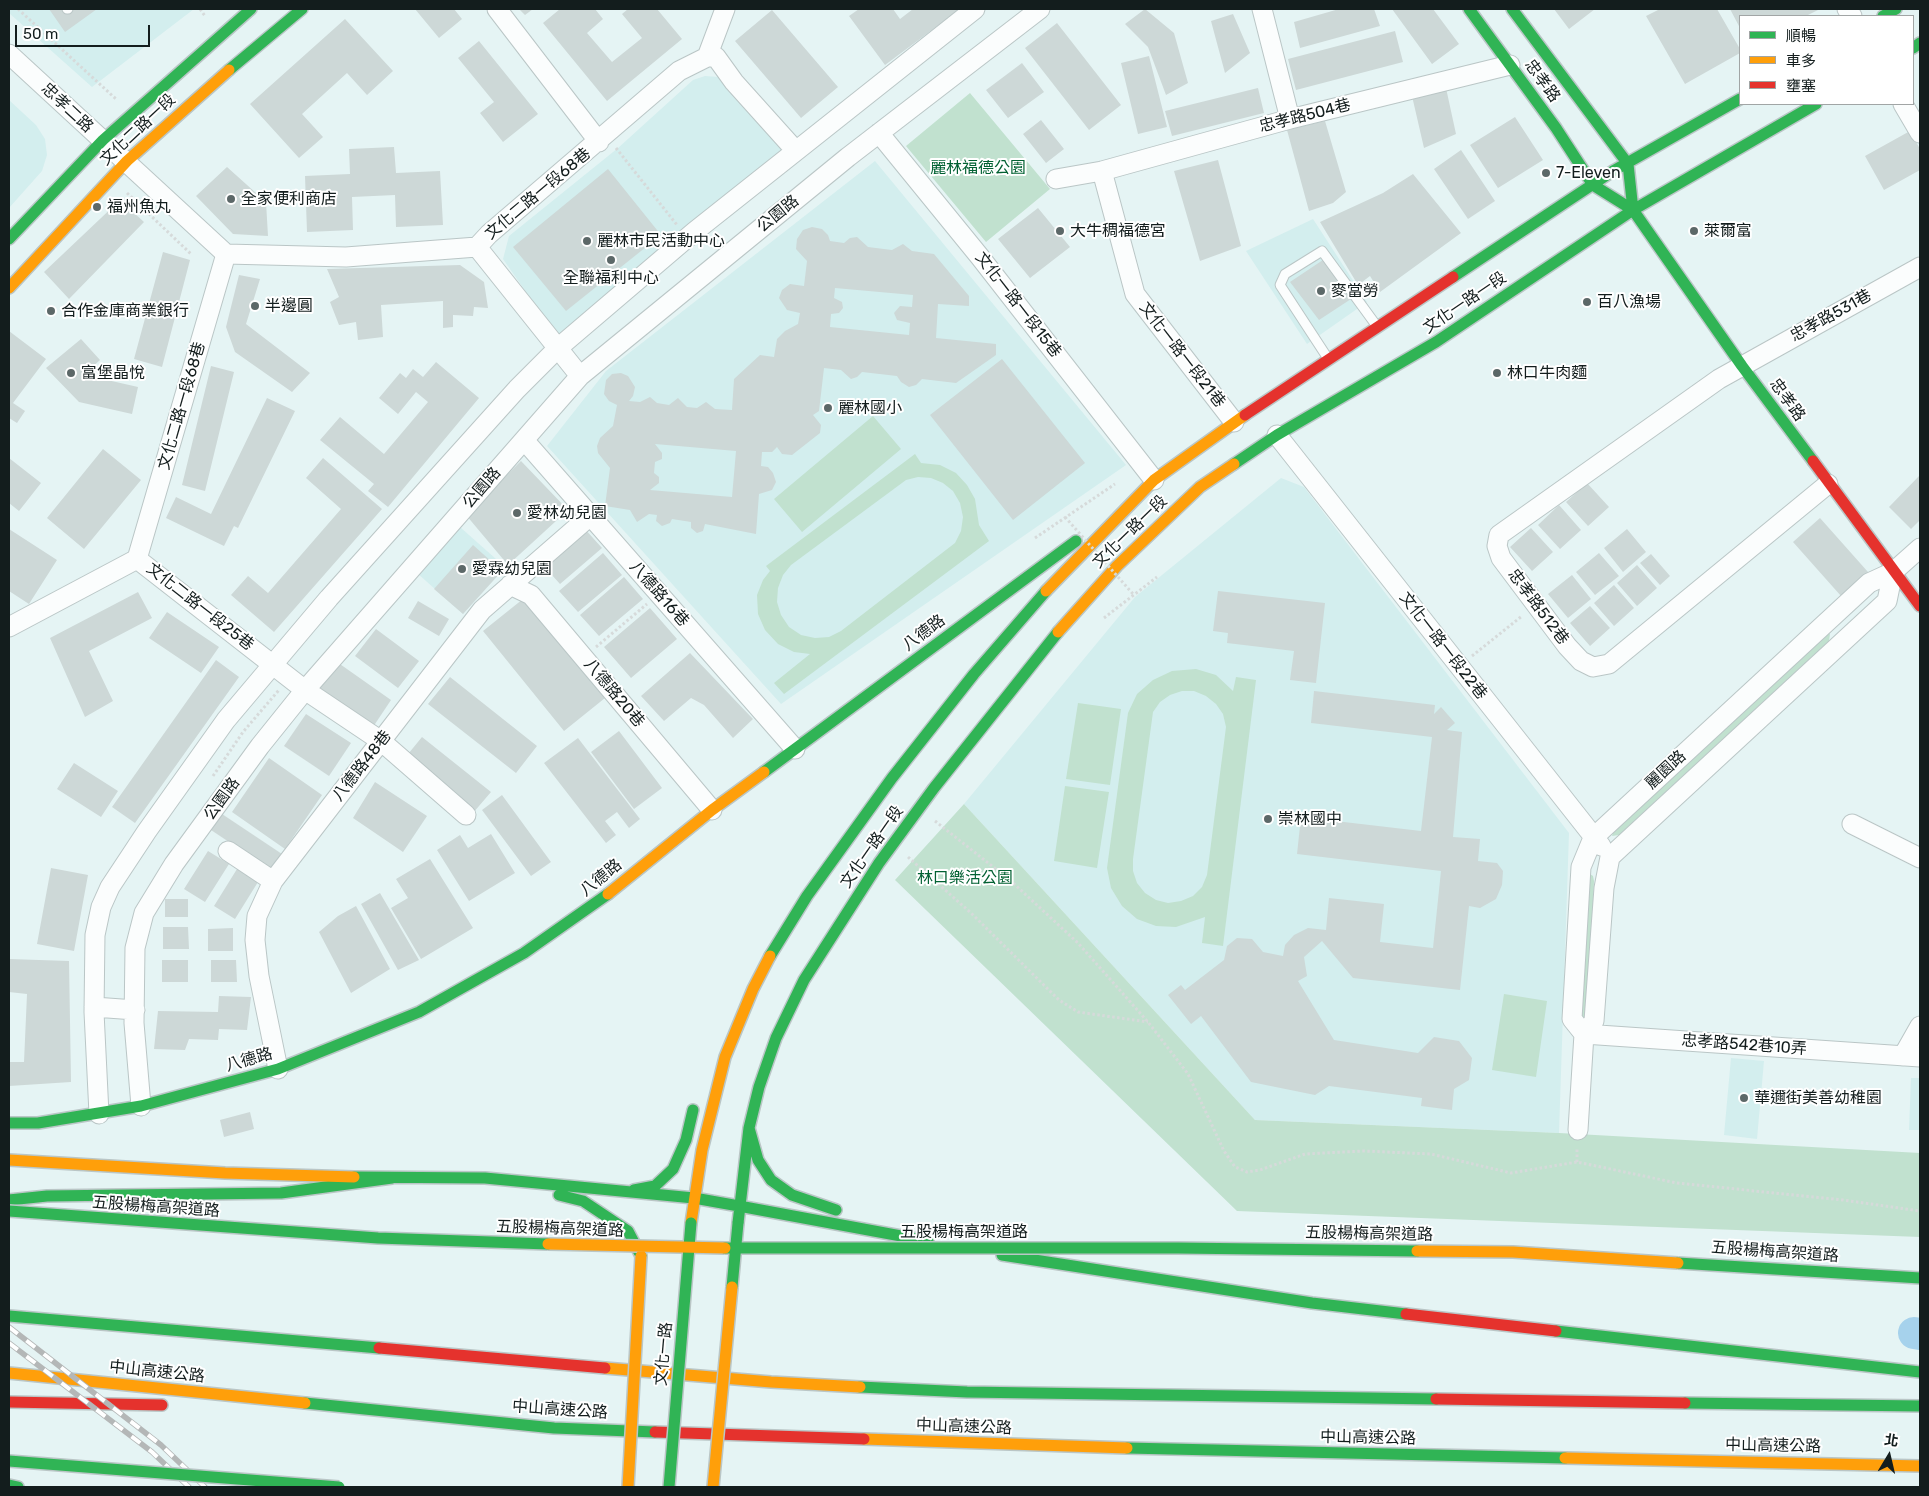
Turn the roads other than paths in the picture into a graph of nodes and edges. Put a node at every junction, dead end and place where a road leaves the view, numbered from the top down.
1 (251, 9) edge
2 (302, 9) edge
3 (497, 9) edge
4 (725, 9) edge
5 (975, 9) edge
6 (1040, 9) edge
7 (1262, 9) edge
8 (1470, 9) edge
9 (1512, 9) edge
10 (1896, 9) edge
11 (1885, 15) edge
12 (9, 54) edge
13 (707, 57) junction
14 (1510, 65) junction
15 (1739, 100) edge
16 (1814, 105) edge
17 (1904, 105) edge
18 (1290, 119) junction
19 (879, 133) junction
20 (1920, 133) edge
21 (103, 140) junction
22 (599, 142) junction
23 (796, 151) junction
24 (127, 161) junction
25 (1628, 164) junction
26 (1102, 171) junction
27 (1056, 179) dead end
28 (1594, 185) junction
29 (1633, 210) junction
30 (9, 239) edge
31 (477, 247) junction
32 (226, 254) junction
33 (1920, 266) edge
34 (9, 288) edge
35 (1378, 327) junction
36 (558, 348) junction
37 (1329, 360) junction
38 (1742, 366) junction
39 (580, 376) junction
40 (1234, 422) junction
41 (1278, 435) junction
42 (524, 440) junction
43 (1154, 480) junction
44 (1828, 484) junction
45 (1135, 497) junction
46 (590, 516) junction
47 (1920, 548) edge
48 (138, 559) junction
49 (1893, 572) junction
50 (510, 585) junction
51 (1920, 606) edge
52 (9, 627) edge
53 (273, 664) junction
54 (305, 690) junction
55 (381, 741) junction
56 (795, 749) junction
57 (712, 810) junction
58 (466, 815) dead end
59 (1852, 824) dead end
60 (1593, 838) junction
61 (228, 851) dead end
62 (1610, 857) junction
63 (1920, 858) edge
64 (273, 881) junction
65 (753, 989) junction
66 (94, 1007) junction
67 (135, 1010) junction
68 (1920, 1026) edge
69 (1584, 1034) junction
70 (715, 1050) dead end
71 (1912, 1056) edge
72 (278, 1069) junction
73 (695, 1102) dead end
74 (141, 1106) junction
75 (100, 1114) junction
76 (9, 1123) edge
77 (749, 1128) junction
78 (1578, 1130) dead end
79 (9, 1160) edge
80 (392, 1178) junction
81 (485, 1178) junction
82 (625, 1191) junction
83 (694, 1198) junction
84 (9, 1200) edge
85 (739, 1206) junction
86 (9, 1211) edge
87 (692, 1222) joint
88 (934, 1233) dead end
89 (952, 1236) dead end
90 (1050, 1264) junction
91 (1920, 1278) edge
92 (9, 1310) edge
93 (9, 1316) edge
94 (52, 1320) junction
95 (1920, 1372) edge
96 (9, 1373) edge
97 (9, 1402) edge
98 (172, 1405) dead end
99 (212, 1406) dead end
100 (1920, 1406) edge
101 (342, 1408) junction
102 (9, 1461) edge
103 (1920, 1466) edge
104 (9, 1486) edge
105 (18, 1487) edge
106 (339, 1487) edge
107 (628, 1487) edge
108 (670, 1487) edge
109 (713, 1487) edge

1 - 21 main road, 文化二路一段
2 - 24 main road, 文化二路一段
3 - 22 street
4 - 13 street
5 - 23 street
6 - 19 street, 公園路
7 - 18 street
8 - 14 main road, 忠孝路
9 - 25 main road, 忠孝路
10 - 11 main road
12 - 21 street, 忠孝二路
13 - 22 street, 文化二路一段68巷
13 - 23 street
14 - 18 street, 忠孝路504巷
14 - 28 main road, 忠孝路
15 - 25 main road, 文化一路一段
16 - 29 main road, 文化一路一段
17 - 20 street
18 - 26 street, 忠孝路504巷
19 - 39 street, 公園路
19 - 43 street, 文化一路一段15巷
21 - 24 street, 忠孝二路
21 - 30 main road, 文化二路一段
22 - 31 street, 文化二路一段68巷
23 - 36 street
24 - 32 street
24 - 34 main road, 文化二路一段
25 - 28 main road, 文化一路一段
25 - 29 main road, 忠孝路
26 - 27 street, 忠孝路504巷
26 - 40 street, 文化一路一段21巷
28 - 29 main road, 忠孝路
28 - 35 main road, 文化一路一段
29 - 38 main road, 忠孝路
29 - 41 main road, 文化一路一段
31 - 32 street, 文化二路一段68巷
31 - 36 street, 文化二路一段68巷
32 - 48 street, 文化二路一段68巷
33 - 38 street, 忠孝路531巷
35 - 37 main road, 文化一路一段
35 - 37 lane
36 - 39 street, 文化二路一段68巷
36 - 53 street
37 - 40 main road, 文化一路一段
38 - 44 main road, 忠孝路
38 - 44 street, 忠孝路512巷
39 - 42 street, 公園路
40 - 43 main road, 文化一路一段
41 - 60 street, 文化一路一段22巷
41 - 77 main road, 文化一路一段
42 - 46 street, 八德路16巷
42 - 54 street, 公園路
43 - 45 main road, 文化一路一段
44 - 49 main road, 忠孝路
45 - 56 main road, 八德路
45 - 65 main road, 文化一路一段
46 - 50 street, 八德路48巷
46 - 56 street, 八德路16巷
47 - 49 street, 麗園路
48 - 52 street, 文化二路一段25巷
48 - 53 street, 文化二路一段25巷
49 - 51 main road, 忠孝路
49 - 60 street, 麗園路
49 - 62 street, 麗園路
50 - 55 street, 八德路48巷
50 - 57 street, 八德路20巷
53 - 54 street, 文化二路一段25巷
53 - 66 street
54 - 55 street, 文化二路一段25巷
54 - 67 street, 公園路
55 - 58 street, 文化二路一段25巷
55 - 64 street, 八德路48巷
56 - 57 main road, 八德路
57 - 72 main road, 八德路
59 - 63 street
60 - 62 street, 文化一路一段22巷
60 - 69 street, 麗園路
61 - 64 street
62 - 69 street
64 - 72 street, 八德路48巷
65 - 70 main road
65 - 83 main road, 文化一路一段
66 - 67 street
66 - 75 street
67 - 74 street, 公園路
68 - 71 street
69 - 71 street, 忠孝路542巷10弄
69 - 78 street
72 - 74 main road, 八德路
73 - 82 main road
74 - 75 main road, 八德路
75 - 76 main road, 八德路
77 - 85 main road, 文化一路一段
77 - 88 main road
79 - 80 main road
80 - 81 main road
80 - 84 main road
81 - 82 main road
81 - 107 main road, bridge
82 - 83 main road
83 - 85 main road
83 - 87 main road, 文化一路一段
85 - 90 main road
85 - 109 main road, 文化一路一段, bridge
86 - 91 main road, 五股楊梅高架道路, bridge
87 - 108 main road, 文化一路, bridge
89 - 90 main road
90 - 95 main road
92 - 94 main road
93 - 94 main road
94 - 100 main road
96 - 101 main road, 中山高速公路
97 - 98 main road
99 - 101 main road
101 - 103 main road, 中山高速公路
102 - 106 main road, bridge
104 - 105 main road

